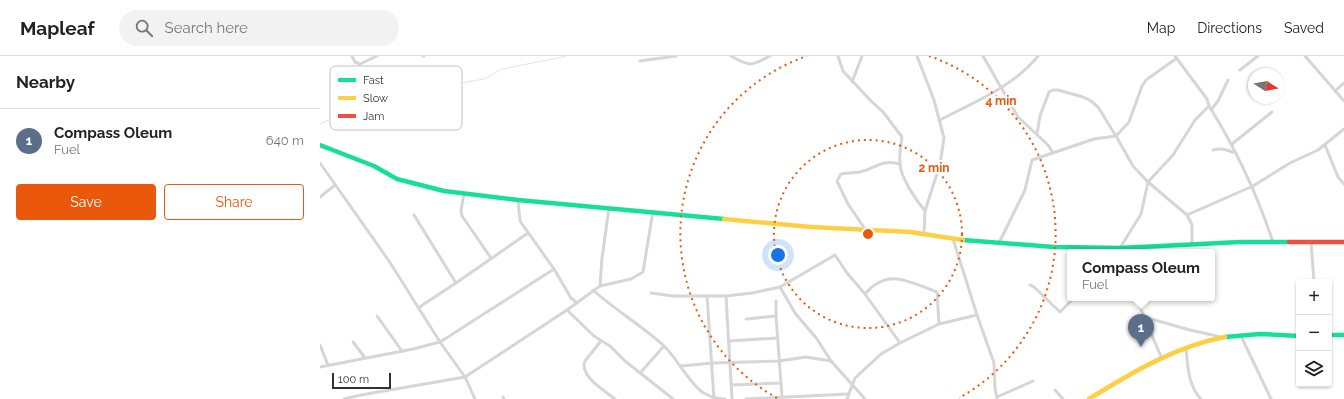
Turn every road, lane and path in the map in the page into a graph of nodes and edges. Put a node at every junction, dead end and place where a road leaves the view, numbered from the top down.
1 (352, 56) edge
2 (377, 56) edge
3 (676, 56) edge
4 (730, 56) edge
5 (770, 56) edge
6 (838, 56) edge
7 (862, 56) edge
8 (917, 56) edge
9 (983, 56) edge
10 (1258, 56) edge
11 (1306, 56) edge
12 (1036, 57) edge
13 (1176, 57) edge
14 (640, 62) dead end
15 (1240, 70) dead end
16 (1228, 80) dead end
17 (852, 82) junction
18 (1344, 83) edge
19 (1001, 87) junction
20 (1335, 91) junction
21 (1344, 101) edge
22 (1209, 106) junction
23 (1211, 110) junction
24 (1272, 112) dead end
25 (940, 120) junction
26 (1344, 129) edge
27 (1037, 134) junction
28 (1116, 136) junction
29 (1232, 144) junction
30 (320, 145) edge
31 (1325, 145) junction
32 (1213, 150) dead end
33 (1053, 153) junction
34 (1236, 153) junction
35 (320, 163) edge
36 (900, 164) junction
37 (1148, 182) junction
38 (1344, 184) edge
39 (335, 185) junction
40 (1253, 186) junction
41 (464, 193) junction
42 (320, 197) edge
43 (518, 200) junction
44 (609, 208) junction
45 (653, 211) junction
46 (925, 211) junction
47 (414, 215) dead end
48 (1187, 215) junction
49 (866, 229) junction
50 (528, 233) junction
51 (924, 233) junction
52 (953, 239) junction
53 (1273, 242) junction
54 (1311, 242) junction
55 (1344, 242) edge
56 (998, 244) junction
57 (1192, 244) junction
58 (1118, 249) edge
59 (491, 258) junction
60 (554, 269) junction
61 (1314, 279) edge
62 (456, 283) junction
63 (1030, 285) dead end
64 (600, 286) junction
65 (780, 286) junction
66 (593, 290) junction
67 (651, 293) dead end
68 (865, 294) junction
69 (708, 296) junction
70 (726, 296) junction
71 (776, 301) dead end
72 (1071, 301) edge
73 (1137, 301) edge
74 (577, 303) junction
75 (418, 308) junction
76 (567, 310) junction
77 (977, 315) junction
78 (377, 316) dead end
79 (776, 316) junction
80 (1144, 317) junction
81 (746, 319) dead end
82 (939, 324) junction
83 (1332, 335) edge
84 (1344, 335) edge
85 (1241, 336) junction
86 (1296, 336) edge
87 (778, 338) junction
88 (1223, 338) junction
89 (601, 341) junction
90 (729, 341) junction
91 (353, 342) dead end
92 (440, 342) junction
93 (900, 343) junction
94 (320, 345) edge
95 (664, 346) junction
96 (1186, 349) junction
97 (402, 351) junction
98 (365, 358) junction
99 (1162, 359) junction
100 (831, 360) junction
101 (779, 361) junction
102 (730, 362) junction
103 (712, 363) junction
104 (328, 365) junction
105 (681, 366) junction
106 (320, 367) edge
107 (641, 372) junction
108 (465, 377) junction
109 (1033, 381) dead end
110 (781, 383) junction
111 (732, 385) junction
112 (852, 385) junction
113 (1055, 390) dead end
114 (848, 394) junction
115 (782, 397) junction
116 (997, 398) edge
117 (344, 399) edge
118 (475, 399) edge
119 (615, 399) edge
120 (673, 399) edge
121 (714, 399) edge
122 (725, 399) edge
123 (732, 399) edge
124 (746, 399) edge
125 (847, 399) edge
126 (865, 399) edge
127 (1063, 399) edge
128 (1090, 399) edge
129 (1201, 399) edge
130 (1270, 399) edge

1 - 2 street
3 - 14 street
4 - 5 street
6 - 17 street
7 - 17 street
8 - 25 street
9 - 19 street
10 - 15 street
11 - 20 street
12 - 19 street
13 - 22 street
13 - 28 street
16 - 23 street
17 - 36 street
18 - 20 street
19 - 25 street
19 - 27 street
20 - 21 street
22 - 23 street
22 - 37 street
23 - 29 street
24 - 29 street
25 - 46 street
26 - 31 street
27 - 28 street
27 - 33 street
28 - 33 street
28 - 37 street
29 - 34 street
30 - 41 street
31 - 38 street
31 - 40 street
32 - 34 street
33 - 56 street
34 - 40 street
35 - 39 street
36 - 46 street
36 - 49 street
37 - 48 street
37 - 58 street
39 - 42 street
39 - 75 street
40 - 48 street
40 - 53 street
41 - 43 street
41 - 59 street
43 - 44 street
43 - 50 street
44 - 45 street
44 - 64 street
45 - 49 street
45 - 64 street
46 - 51 street
47 - 62 street
48 - 57 street
49 - 51 street
50 - 59 street
50 - 60 street
51 - 52 street
52 - 56 street
52 - 77 street
53 - 54 street
53 - 57 street
54 - 55 street
54 - 61 street
56 - 58 street
57 - 58 street
59 - 62 street
60 - 74 street
60 - 92 street
62 - 75 street
63 - 72 street
64 - 66 street
65 - 68 street
65 - 70 street
65 - 100 street
66 - 74 street
66 - 95 street
67 - 69 street
68 - 82 street
68 - 93 street
69 - 70 street
69 - 103 street
70 - 90 street
71 - 79 street
73 - 80 street
74 - 76 street
75 - 92 street
76 - 89 street
76 - 108 street
77 - 82 street
77 - 116 street
78 - 97 street
79 - 81 street
79 - 87 street
80 - 88 street
80 - 99 street
82 - 93 street
83 - 84 street
85 - 86 street
85 - 88 street
85 - 130 street
87 - 90 street
87 - 101 street
88 - 96 street
89 - 107 street
89 - 119 street
90 - 102 street
91 - 98 street
92 - 97 street
92 - 108 street
93 - 112 street
94 - 104 street
95 - 105 street
95 - 107 street
96 - 99 street
96 - 129 street
97 - 98 street
98 - 104 street
99 - 128 street
100 - 101 street
100 - 112 street
101 - 102 street
101 - 110 street
102 - 103 street
102 - 111 street
103 - 105 street
103 - 121 street
104 - 106 street
105 - 121 street
107 - 120 street
108 - 117 street
108 - 118 street
109 - 116 street
110 - 111 street
110 - 115 street
111 - 123 street
112 - 114 street
112 - 126 street
113 - 127 street
114 - 115 street
114 - 125 street
115 - 124 street
121 - 122 street

